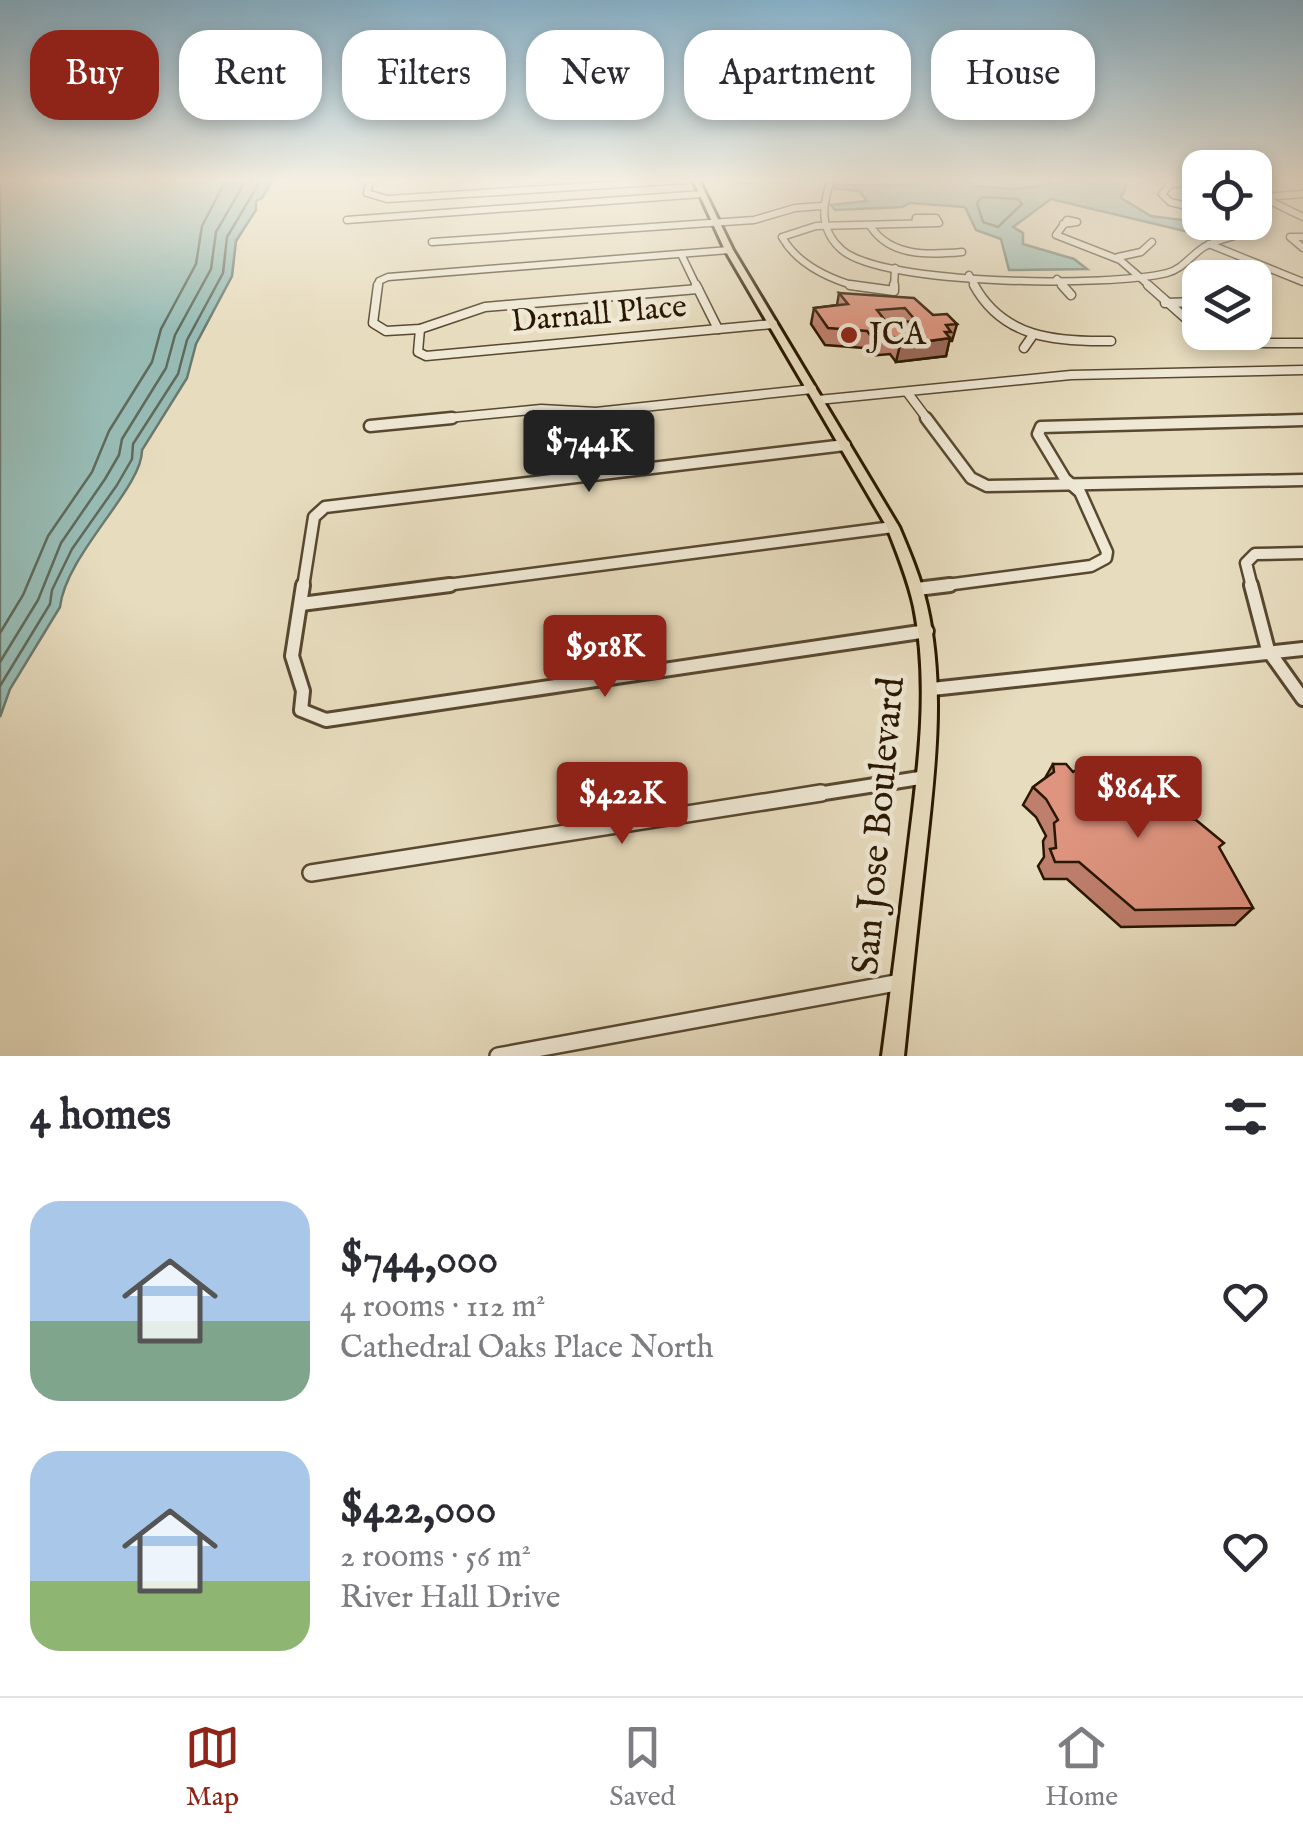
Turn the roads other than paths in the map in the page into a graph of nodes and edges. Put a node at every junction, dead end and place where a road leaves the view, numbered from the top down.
1 (603, 229) edge
2 (718, 229) edge
3 (803, 229) edge
4 (829, 229) edge
5 (872, 229) edge
6 (1057, 229) edge
7 (1303, 236) edge
8 (1221, 240) edge
9 (432, 242) dead end
10 (1152, 242) dead end
11 (1208, 244) junction
12 (1303, 248) edge
13 (729, 250) junction
14 (962, 252) dead end
15 (681, 254) junction
16 (1116, 257) junction
17 (895, 268) junction
18 (969, 275) junction
19 (1140, 278) junction
20 (1057, 279) junction
21 (1303, 282) edge
22 (698, 289) junction
23 (1071, 295) dead end
24 (1166, 303) junction
25 (1182, 303) edge
26 (1182, 317) edge
27 (773, 324) junction
28 (420, 329) junction
29 (718, 329) junction
30 (1034, 334) junction
31 (1111, 341) dead end
32 (1272, 343) edge
33 (1303, 343) edge
34 (1024, 348) dead end
35 (1303, 370) edge
36 (906, 392) junction
37 (815, 395) junction
38 (1303, 420) edge
39 (370, 426) dead end
40 (845, 446) junction
41 (1303, 480) edge
42 (1073, 485) junction
43 (893, 527) junction
44 (1303, 553) edge
45 (917, 589) junction
46 (301, 604) junction
47 (927, 631) junction
48 (1303, 649) edge
49 (1268, 650) junction
50 (932, 689) junction
51 (1303, 699) edge
52 (926, 777) junction
53 (311, 873) dead end
54 (902, 982) junction
55 (498, 1056) edge
56 (893, 1056) edge

1 - 9 street
2 - 13 main road, San Jose Boulevard
3 - 17 street
4 - 17 street
5 - 14 street
6 - 16 street
7 - 12 street
8 - 11 street
10 - 16 street
11 - 19 street
11 - 21 street
13 - 15 street
13 - 27 main road, San Jose Boulevard
15 - 22 street
15 - 28 street
16 - 19 street
17 - 18 street
18 - 20 street
18 - 30 street
19 - 20 street
19 - 24 street
20 - 23 street
22 - 28 street
22 - 29 street
24 - 25 street
24 - 26 street
27 - 29 street, Darnall Place
27 - 37 main road, San Jose Boulevard
28 - 29 street, Darnall Place
30 - 31 street
30 - 34 street
32 - 33 street
35 - 36 street
36 - 37 street
36 - 42 street
37 - 39 street
37 - 40 main road, San Jose Boulevard
38 - 42 street
40 - 43 main road, San Jose Boulevard
40 - 46 street
41 - 42 street
42 - 45 street
43 - 45 main road, San Jose Boulevard
43 - 46 street
44 - 49 street
45 - 47 main road, San Jose Boulevard
46 - 47 street
47 - 50 main road, San Jose Boulevard
48 - 49 street
49 - 50 street
49 - 51 street
50 - 52 main road, San Jose Boulevard
52 - 53 street
52 - 54 main road, San Jose Boulevard
54 - 55 street
54 - 56 main road, San Jose Boulevard

